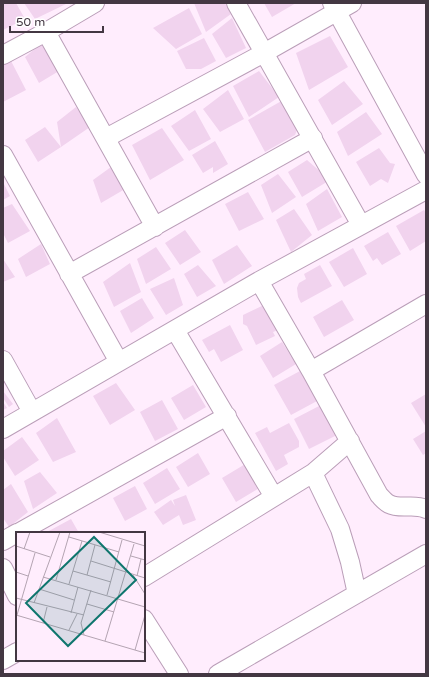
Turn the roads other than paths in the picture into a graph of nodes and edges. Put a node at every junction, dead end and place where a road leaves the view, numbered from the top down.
1 (96, 3) edge
2 (236, 3) edge
3 (352, 3) edge
4 (334, 7) edge
5 (46, 32) junction
6 (264, 53) junction
7 (3, 55) edge
8 (106, 138) junction
9 (312, 138) junction
10 (3, 156) edge
11 (426, 174) edge
12 (426, 190) edge
13 (361, 225) junction
14 (155, 227) junction
15 (69, 274) junction
16 (259, 281) junction
17 (426, 304) edge
18 (175, 330) junction
19 (3, 360) edge
20 (119, 362) junction
21 (311, 371) junction
22 (32, 412) junction
23 (227, 416) junction
24 (3, 429) edge
25 (350, 441) junction
26 (313, 473) junction
27 (274, 496) junction
28 (426, 509) edge
29 (19, 532) edge
30 (16, 534) edge
31 (3, 541) edge
32 (426, 554) edge
33 (3, 568) edge
34 (145, 576) edge
35 (16, 594) edge
36 (357, 594) junction
37 (145, 622) edge
38 (16, 653) edge
39 (3, 660) edge
40 (179, 674) edge
41 (218, 674) edge

1 - 5 street
2 - 6 street
3 - 4 street
4 - 6 street
4 - 11 street
5 - 7 street
5 - 8 street
6 - 8 street
6 - 9 street
8 - 14 street
9 - 13 street
9 - 14 street
10 - 15 street
12 - 13 street
13 - 16 street
14 - 15 street
15 - 20 street
16 - 18 street
16 - 21 street
17 - 21 street
18 - 20 street
18 - 23 street
19 - 22 street
20 - 22 street
21 - 25 street
22 - 24 street
23 - 27 street
23 - 29 street
25 - 26 street
25 - 28 street
26 - 27 street
26 - 36 street
27 - 34 street
30 - 31 street
32 - 36 street
33 - 35 street
36 - 41 street
37 - 40 street
38 - 39 street

